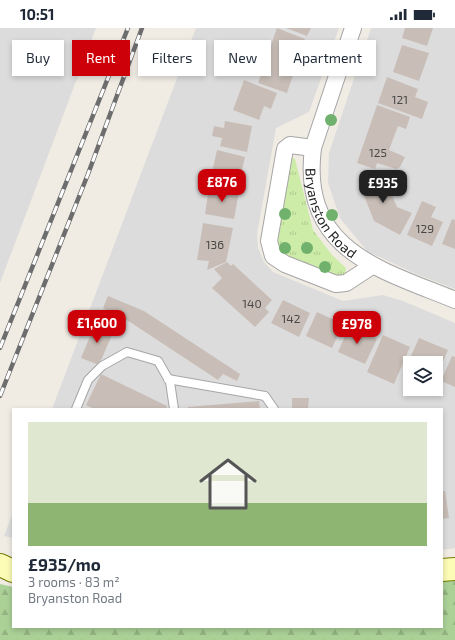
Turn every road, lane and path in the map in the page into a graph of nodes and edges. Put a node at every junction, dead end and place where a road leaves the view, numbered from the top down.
1 (353, 28) edge
2 (313, 148) junction
3 (372, 266) junction
4 (455, 300) edge
5 (168, 379) junction
6 (76, 408) edge
7 (174, 408) edge
8 (273, 408) edge
9 (0, 566) edge
10 (455, 568) edge
11 (443, 570) edge
12 (12, 571) edge

1 - 2 street, Bryanston Road
2 - 3 street, Bryanston Road
2 - 3 street, Bryanston Road
3 - 4 street, Bryanston Road
5 - 6 lane
5 - 7 lane
5 - 8 lane
9 - 12 street
10 - 11 street

